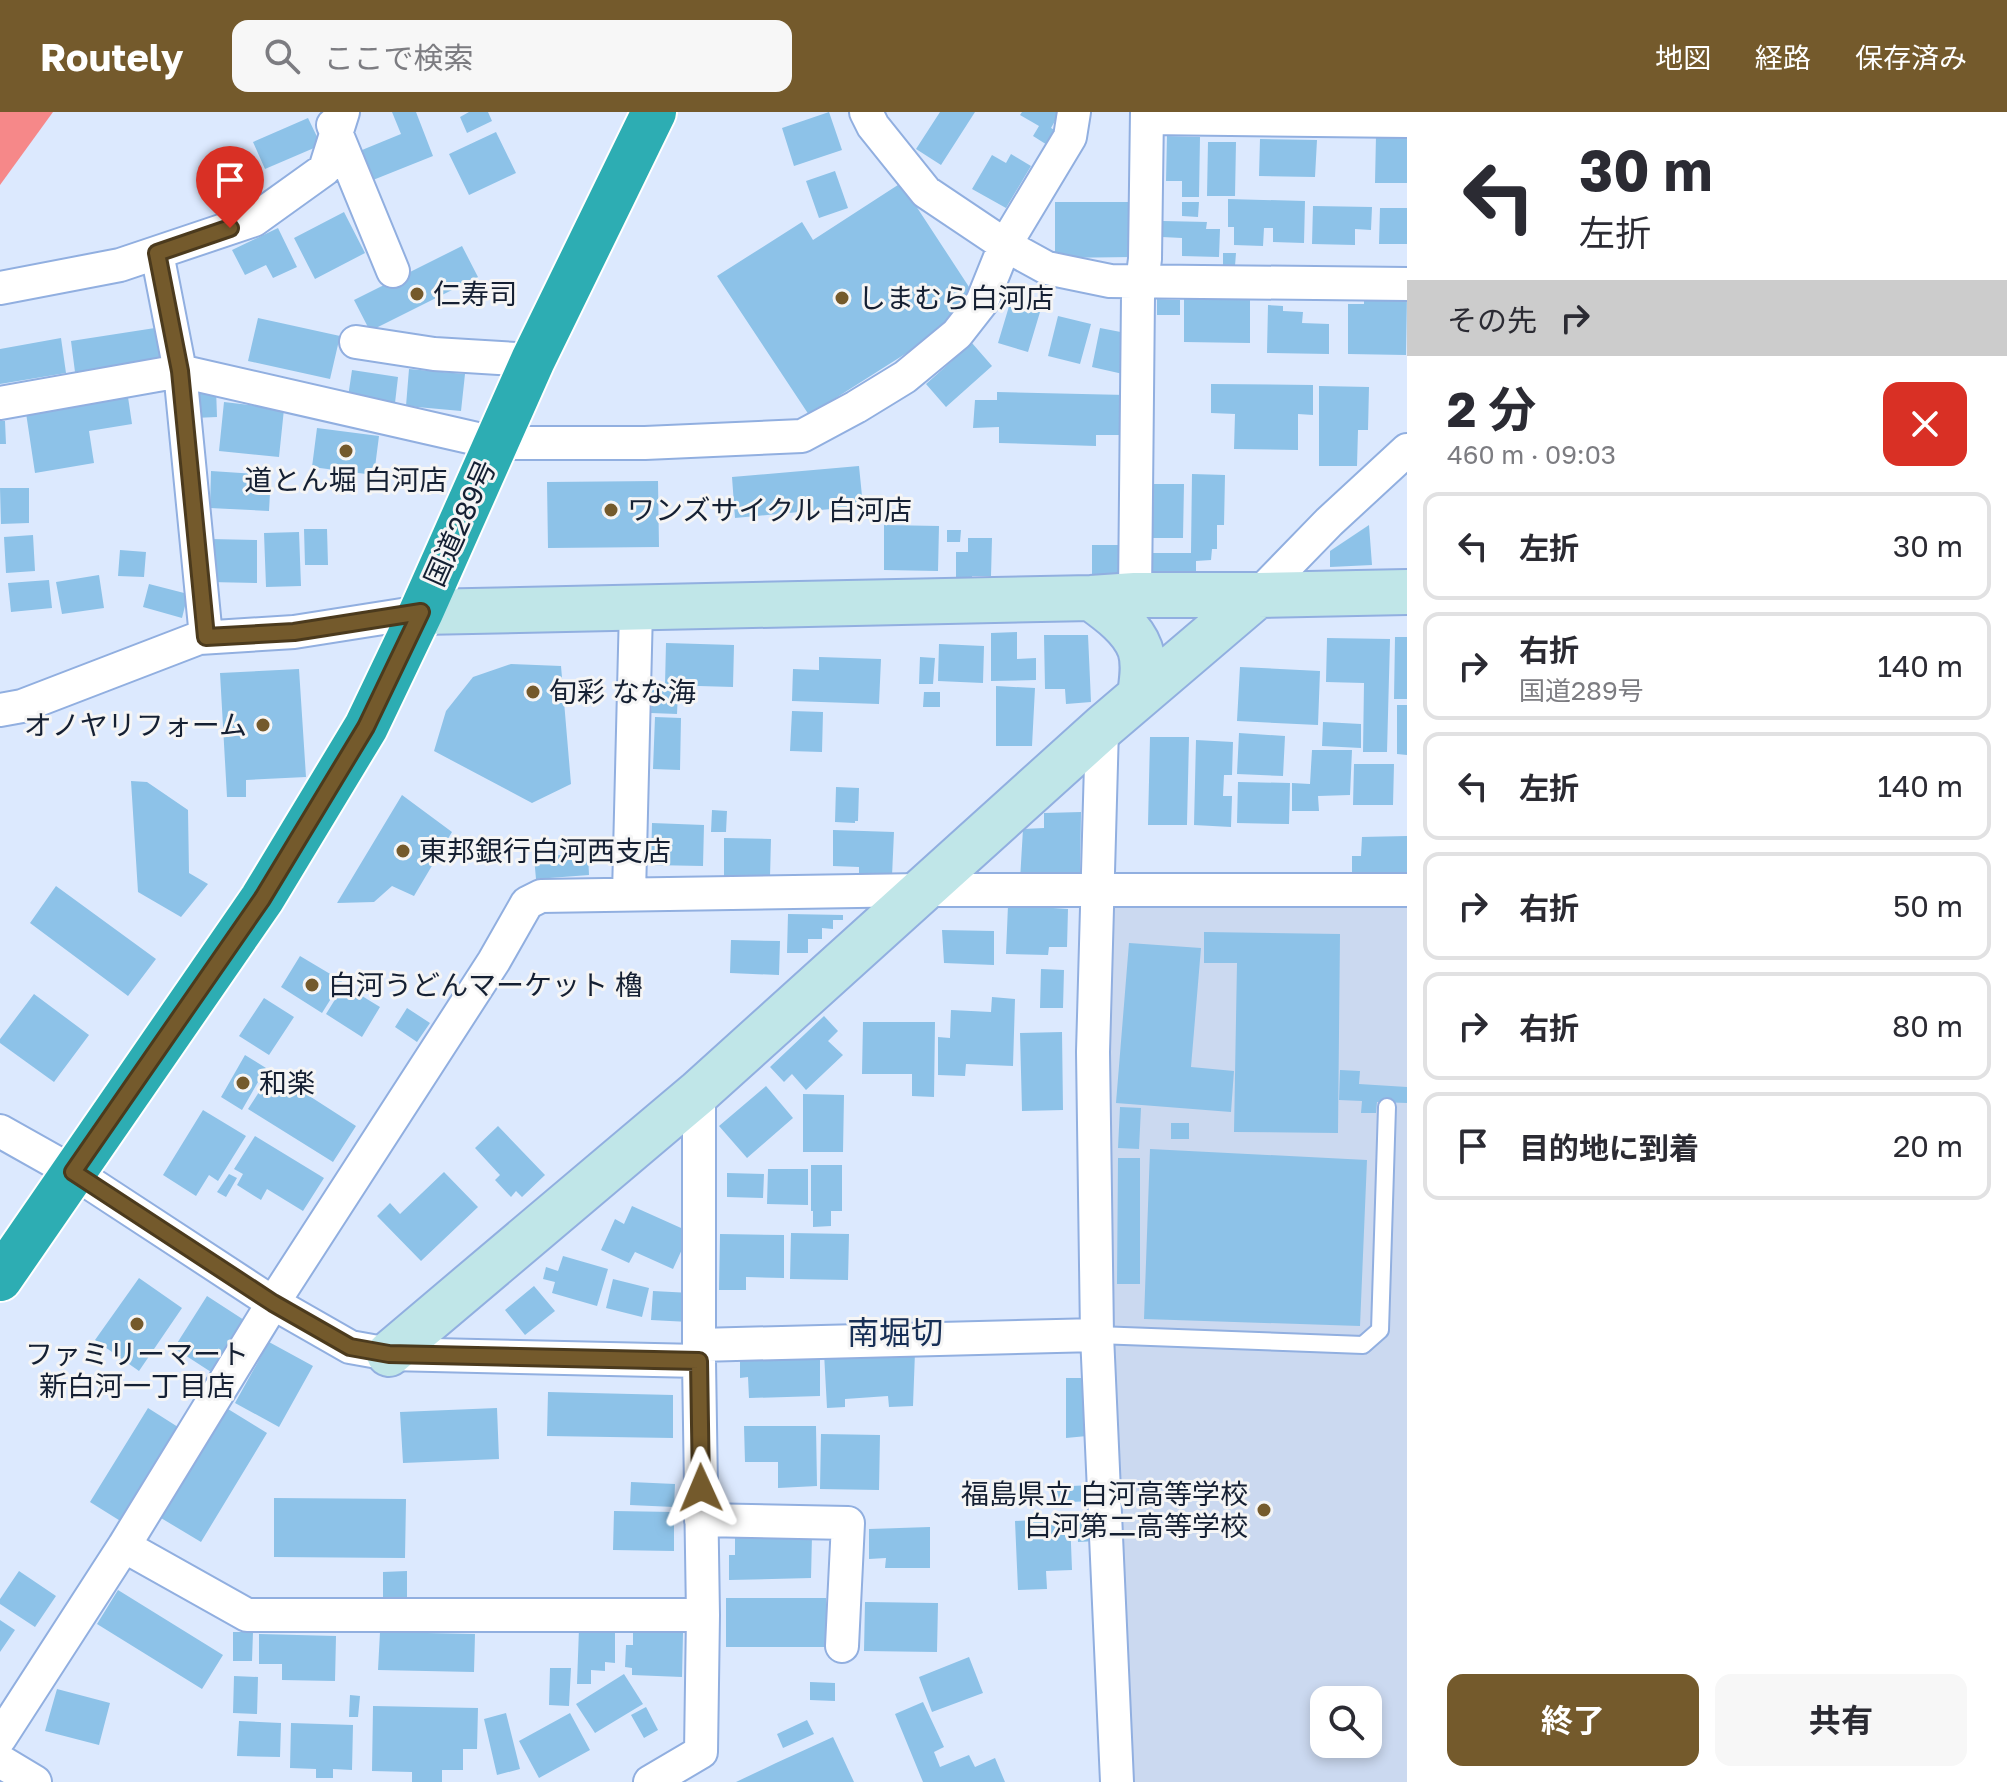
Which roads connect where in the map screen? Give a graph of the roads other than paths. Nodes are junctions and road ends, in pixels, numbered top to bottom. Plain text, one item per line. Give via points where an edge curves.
1 (654, 112) edge
2 (866, 112) edge
3 (1074, 112) edge
4 (1147, 115) edge
5 (335, 119) edge
6 (1407, 121) edge
7 (1005, 245) junction
8 (157, 253) junction
9 (393, 271) dead end
10 (1142, 282) junction
11 (1407, 284) edge
12 (0, 288) edge
13 (356, 342) dead end
14 (533, 360) junction
15 (180, 371) junction
16 (0, 403) edge
17 (495, 443) junction
18 (1407, 450) edge
19 (1407, 592) edge
20 (1135, 595) junction
21 (1258, 595) junction
22 (1091, 598) junction
23 (636, 609) junction
24 (421, 612) junction
25 (206, 637) junction
26 (1140, 695) junction
27 (0, 710) edge
28 (1102, 728) junction
29 (921, 890) junction
30 (1097, 890) junction
31 (1407, 890) edge
32 (629, 894) junction
33 (699, 1092) junction
34 (1387, 1107) dead end
35 (0, 1131) edge
36 (73, 1172) junction
37 (0, 1279) edge
38 (273, 1303) junction
39 (1097, 1335) junction
40 (699, 1353) junction
41 (389, 1354) junction
42 (701, 1520) junction
43 (124, 1546) junction
44 (703, 1615) junction
45 (842, 1646) dead end
46 (0, 1738) edge
47 (0, 1761) edge
48 (35, 1782) edge
49 (650, 1782) edge
50 (1117, 1782) edge

1 - 14 highway, 国道289号
2 - 7 street via 926,192
3 - 7 street via 1070,137
4 - 6 street
4 - 10 street
5 - 8 street via 325,169 254,220
5 - 9 street
7 - 10 street via 1047,268
7 - 17 street via 982,302 957,334 905,377 802,436
8 - 12 street
8 - 15 street
10 - 11 street
10 - 20 street
13 - 14 street via 434,354
14 - 17 highway, 国道289号
15 - 16 street
15 - 17 street
15 - 25 street
17 - 24 highway, 国道289号
18 - 21 street
19 - 21 street
20 - 21 street
20 - 22 street
21 - 26 street
22 - 23 street
22 - 26 street via 1118,619 1140,650
23 - 24 street
23 - 32 street
24 - 25 street via 294,632
24 - 36 highway, 国道289号 via 366,727 262,899
25 - 27 street
26 - 28 street
28 - 29 street
28 - 30 street
29 - 30 street
29 - 32 street
29 - 33 street
30 - 31 street
30 - 39 street
32 - 38 street via 541,896 527,903
33 - 40 street
33 - 41 street
34 - 39 lane via 1380,1330 1363,1345
35 - 36 street
36 - 37 highway, 国道289号
36 - 38 street
38 - 41 street via 350,1347
38 - 43 street
39 - 40 street
39 - 50 street
40 - 41 street
40 - 42 street
42 - 44 street
42 - 45 street via 848,1523
43 - 44 street via 247,1615
43 - 46 street
44 - 49 street via 701,1752
47 - 48 street

